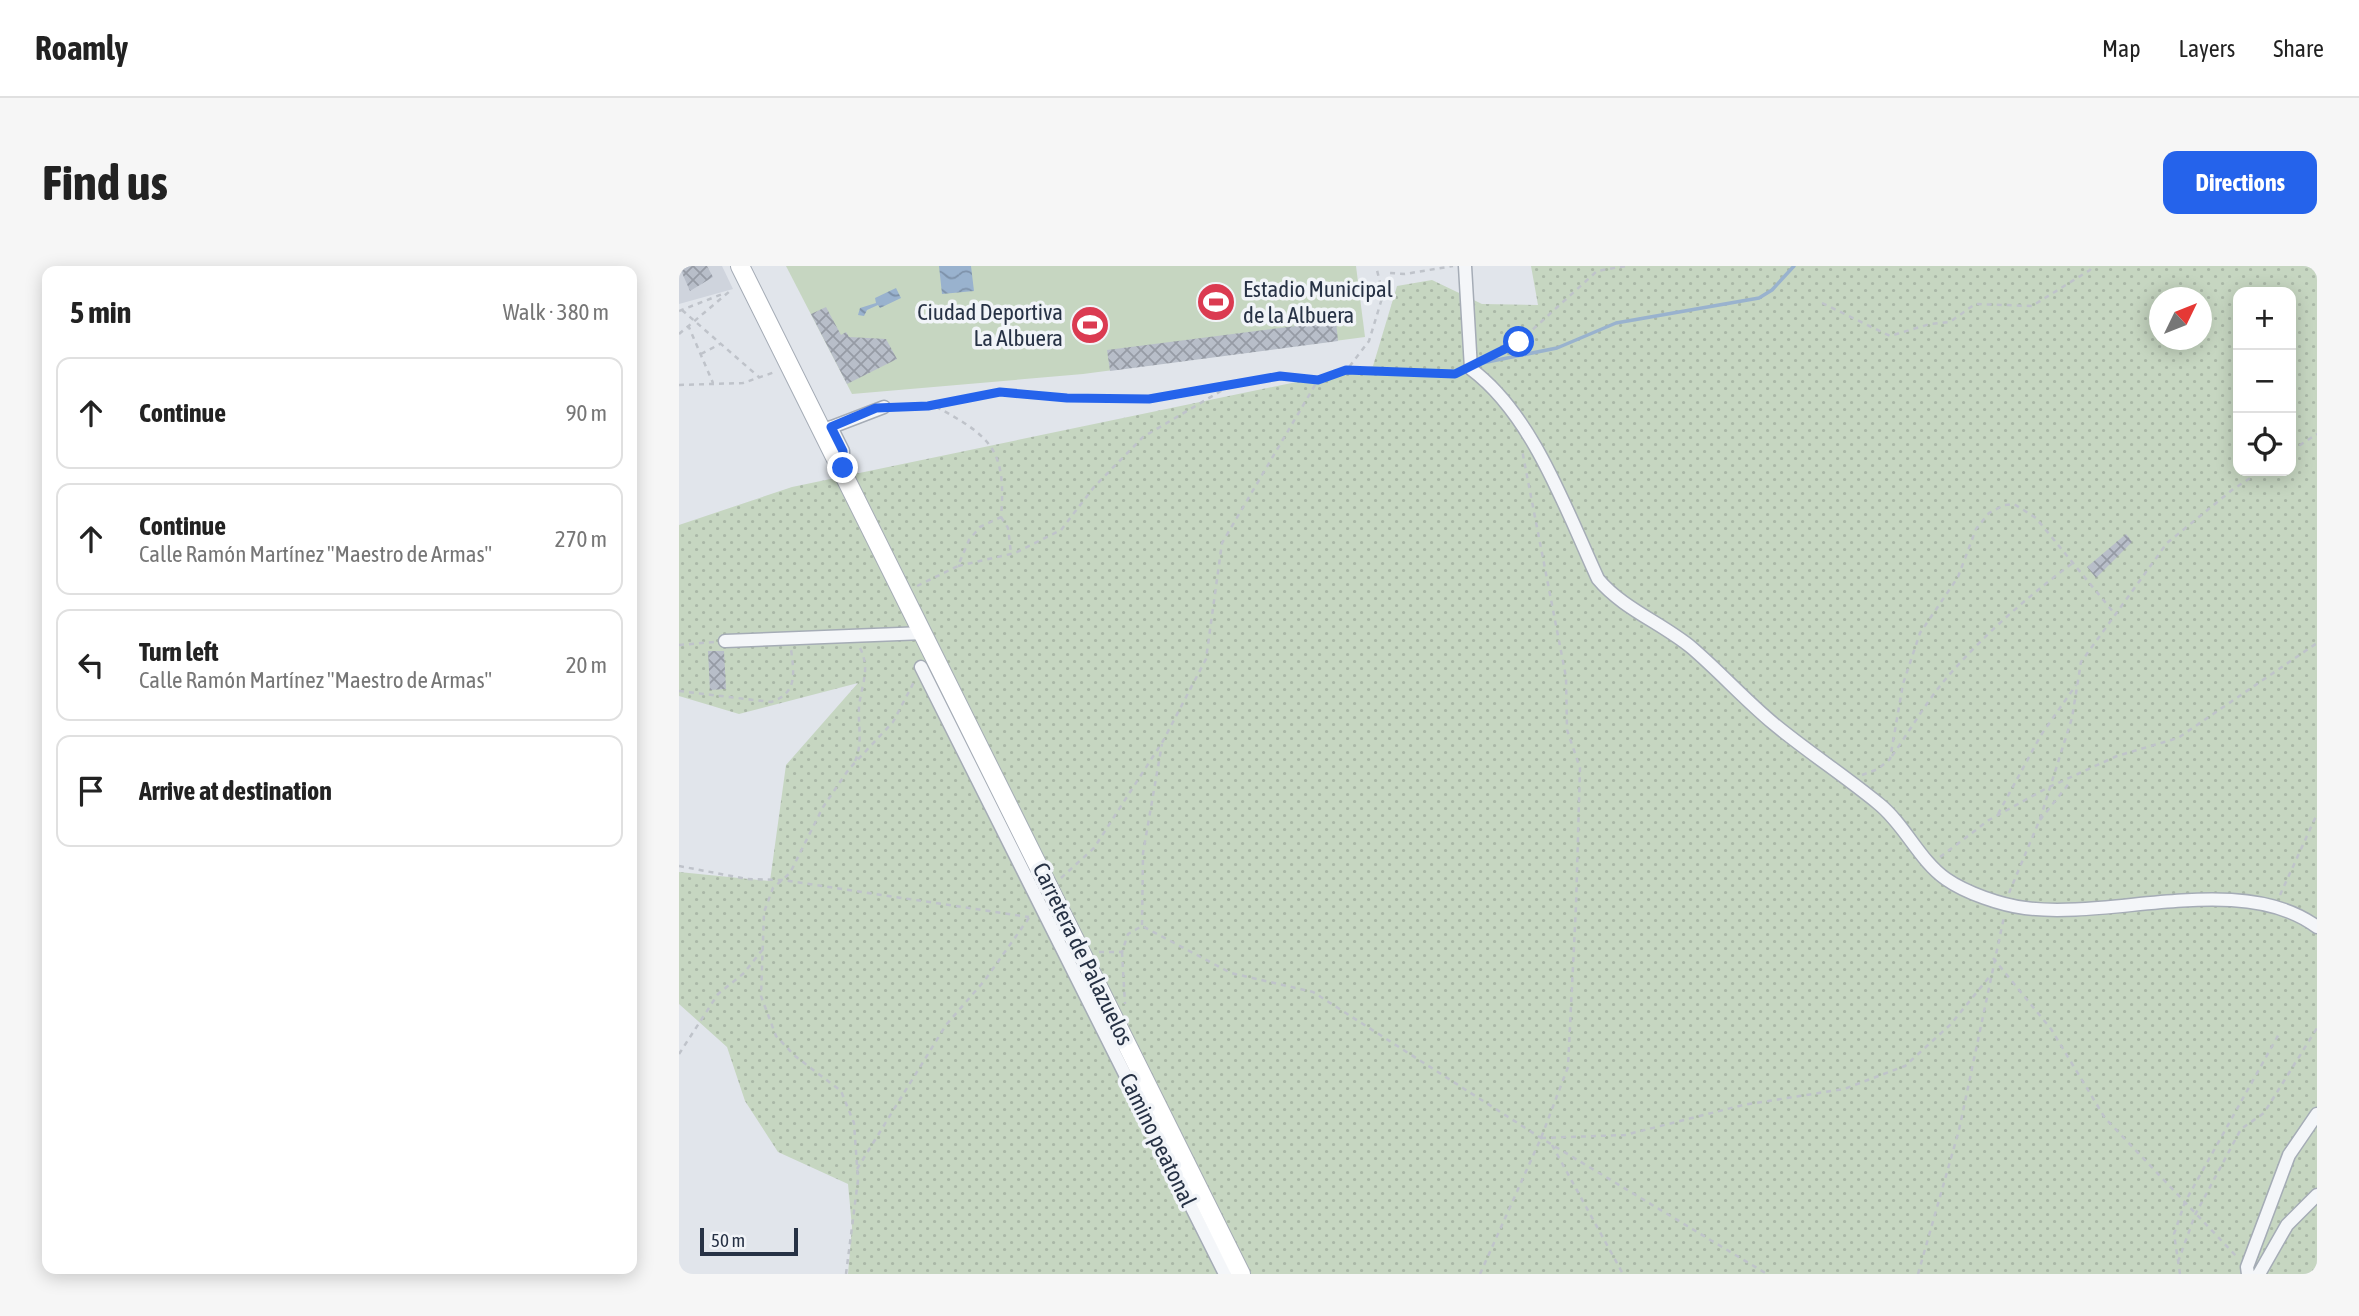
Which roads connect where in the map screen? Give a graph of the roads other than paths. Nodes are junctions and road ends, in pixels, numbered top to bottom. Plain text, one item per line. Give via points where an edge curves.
1 (740, 266) edge
2 (1465, 266) edge
3 (884, 407) road end
4 (827, 429) junction
5 (924, 633) junction
6 (725, 641) road end
7 (921, 667) road end
8 (2317, 927) edge
9 (2317, 1114) edge
10 (2317, 1195) edge
11 (2247, 1270) edge
12 (1225, 1274) edge
13 (1241, 1274) edge
14 (2259, 1274) edge

1 - 4 street, Carretera de Palazuelos
2 - 8 street via 1471,369 1512,409 1551,477 1598,579 1609,592 1690,646 1773,723 1882,806 1937,872 1963,889 2023,908 2074,911 2157,901 2250,903 2306,919
3 - 4 street
4 - 5 street, Carretera de Palazuelos
5 - 6 street
5 - 13 street, Carretera de Palazuelos
7 - 12 street, Camino peatonal
9 - 11 street via 2289,1154
10 - 14 street via 2287,1225

